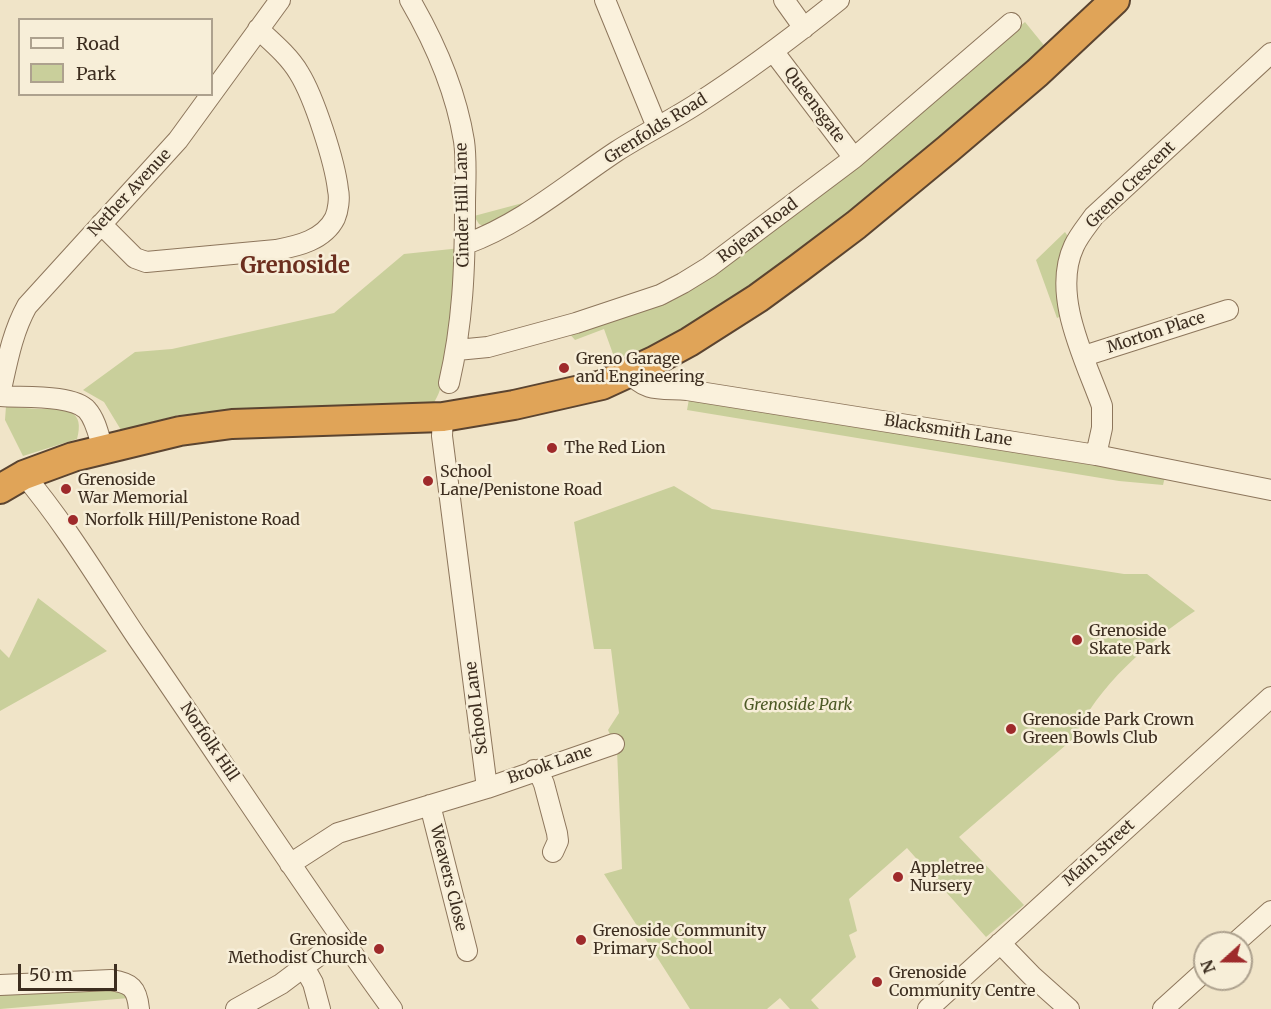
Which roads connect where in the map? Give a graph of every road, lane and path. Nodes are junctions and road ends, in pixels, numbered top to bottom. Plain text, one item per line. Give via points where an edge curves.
1 (280, 0) edge
2 (410, 0) edge
3 (605, 0) edge
4 (784, 0) edge
5 (839, 0) edge
6 (1116, 0) edge
7 (1011, 23) dead end
8 (804, 28) junction
9 (258, 29) junction
10 (773, 51) junction
11 (1271, 53) edge
12 (213, 95) edge
13 (212, 96) edge
14 (657, 128) junction
15 (854, 158) junction
16 (101, 224) junction
17 (466, 244) junction
18 (1228, 310) dead end
19 (457, 350) junction
20 (1084, 356) junction
21 (630, 372) junction
22 (449, 383) dead end
23 (0, 395) edge
24 (443, 417) junction
25 (103, 449) junction
26 (1096, 455) junction
27 (12, 482) edge
28 (1271, 490) edge
29 (1271, 697) edge
30 (614, 744) dead end
31 (534, 770) junction
32 (487, 788) junction
33 (430, 805) junction
34 (553, 852) dead end
35 (290, 864) junction
36 (1271, 911) edge
37 (1248, 931) edge
38 (341, 939) junction
39 (1000, 943) junction
40 (467, 951) dead end
41 (304, 967) junction
42 (1193, 982) edge
43 (0, 985) edge
44 (139, 1009) edge
45 (236, 1009) edge
46 (320, 1009) edge
47 (392, 1009) edge
48 (928, 1009) edge
49 (1070, 1009) edge
50 (1162, 1009) edge

1 - 9 street, Nether Avenue
2 - 17 street, Cinder Hill Lane via 434,46 459,117 464,143
3 - 14 street
4 - 8 street
5 - 8 street, Grenfolds Road
6 - 21 highway via 1037,73 856,225 731,316
7 - 15 street, Rojean Road
8 - 10 street, Grenfolds Road
9 - 12 street, Nether Avenue
9 - 16 street via 295,66 310,96 339,193 335,218 317,236 297,246 146,262 135,258
10 - 14 street, Grenfolds Road
10 - 15 street, Queensgate
11 - 20 street, Greno Crescent via 1107,203 1080,235 1069,263 1066,295
13 - 16 street, Nether Avenue via 178,140
14 - 17 street, Grenfolds Road via 514,222
15 - 19 street, Rojean Road via 709,267 660,295 542,333 488,347
16 - 23 street, Nether Avenue via 18,321
17 - 19 street, Cinder Hill Lane
18 - 20 street, Morton Place
19 - 22 street, Cinder Hill Lane
20 - 26 street, Greno Crescent via 1104,417
21 - 24 highway via 602,385 561,395
21 - 26 street, Blacksmith Lane via 644,386
23 - 25 street via 78,404 92,416
24 - 25 highway via 232,424 180,431
24 - 32 street, School Lane via 442,436
25 - 27 highway
26 - 28 street, Blacksmith Lane
27 - 35 street, Norfolk Hill via 63,528
29 - 39 street, Main Street
30 - 31 street, Brook Lane
31 - 32 street, Brook Lane
31 - 34 street via 544,784 557,834
32 - 33 street
33 - 35 street via 338,833
33 - 40 street, Weavers Close
35 - 38 street, Norfolk Hill
36 - 37 street
38 - 41 street
38 - 47 street, Norfolk Hill
39 - 48 street, Main Street
39 - 49 street
41 - 45 street
41 - 46 street
42 - 50 street
43 - 44 street via 126,982 135,993

